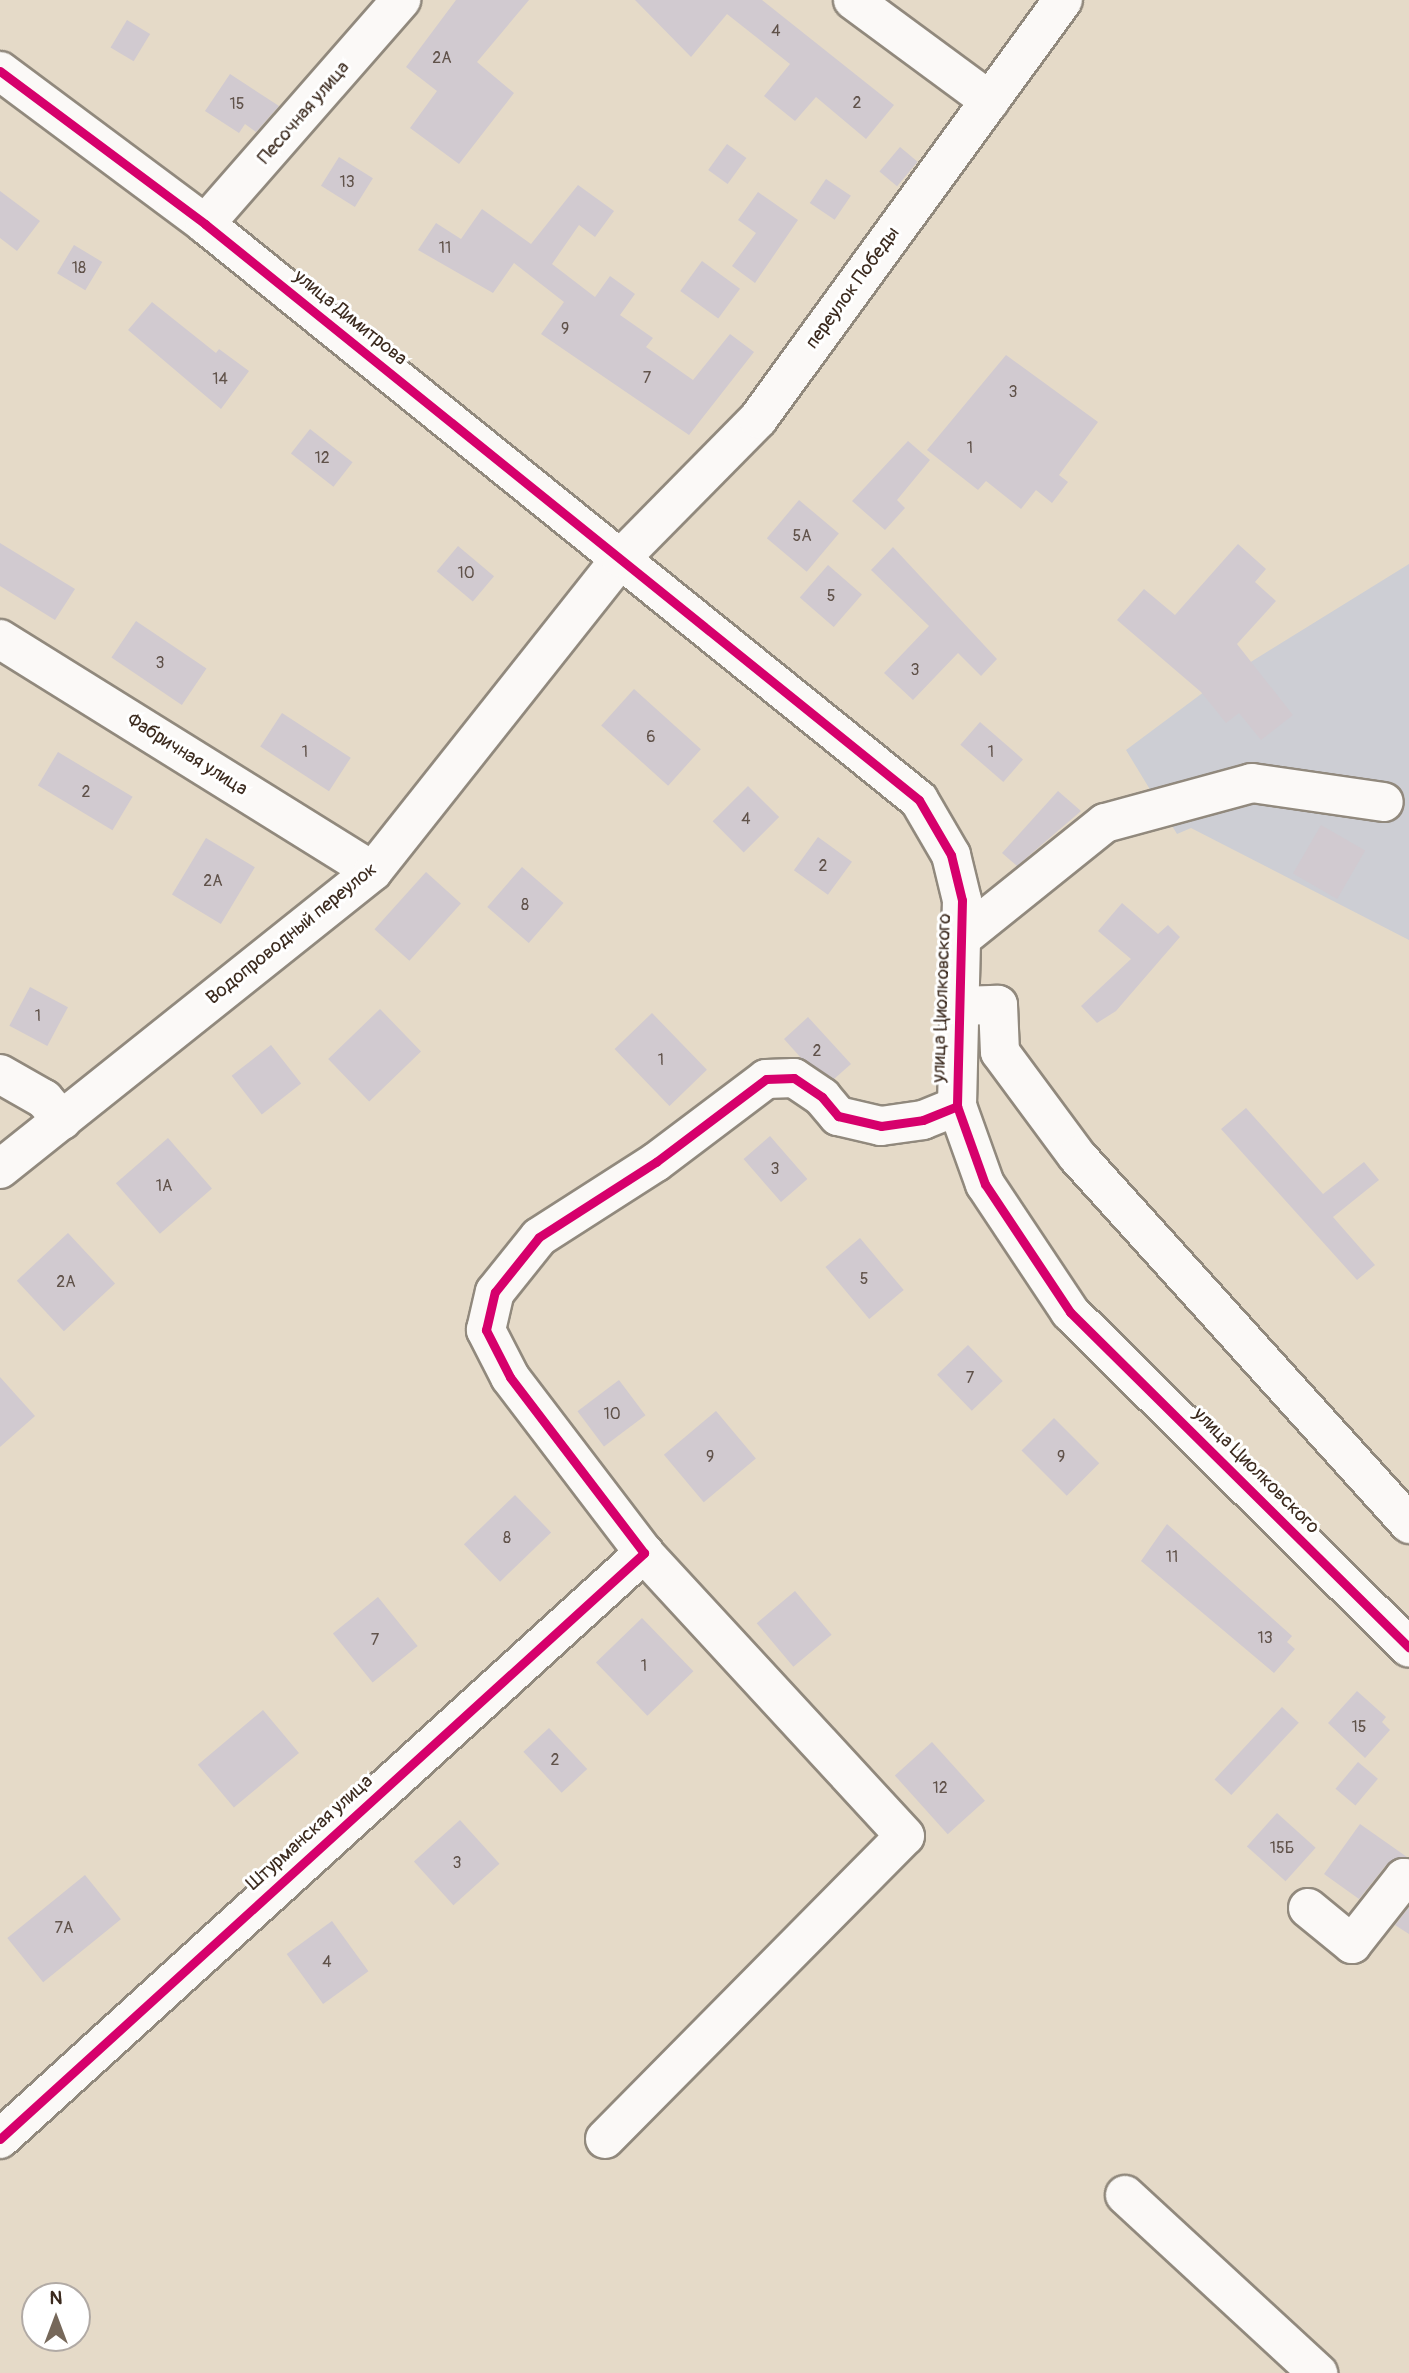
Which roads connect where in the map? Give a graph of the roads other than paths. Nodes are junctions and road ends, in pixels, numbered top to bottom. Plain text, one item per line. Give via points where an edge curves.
1 (401, 0) edge
2 (853, 0) edge
3 (1063, 0) edge
4 (0, 71) edge
5 (990, 101) junction
6 (205, 224) junction
7 (621, 558) junction
8 (672, 600) joint
9 (0, 639) edge
10 (1384, 802) dead end
11 (373, 871) junction
12 (963, 937) junction
13 (960, 1006) junction
14 (0, 1074) edge
15 (957, 1106) junction
16 (53, 1110) junction
17 (0, 1170) edge
18 (1409, 1524) edge
19 (644, 1553) junction
20 (1409, 1647) edge
21 (1409, 1879) edge
22 (1308, 1908) dead end
23 (0, 2139) edge
24 (605, 2139) dead end
25 (1125, 2195) dead end
26 (1318, 2373) edge

1 - 6 street, Песочная улица
2 - 5 street
3 - 5 street, переулок Победы
4 - 6 street, улица Димитрова
5 - 7 street, переулок Победы via 758,419
6 - 7 street, улица Димитрова
7 - 8 street, улица Димитрова
7 - 11 street, Водопроводный переулок
8 - 12 street, улица Циолковского via 919,800 951,855 962,900
9 - 11 street, Фабричная улица
10 - 12 street via 1252,783 1105,823
11 - 16 street, Водопроводный переулок
12 - 13 street, улица Циолковского
13 - 15 street, улица Циолковского
13 - 18 street via 998,1005 1000,1052 1077,1156
14 - 16 street
15 - 19 street via 923,1120 881,1126 838,1116 822,1097 794,1078 766,1079 656,1162 539,1237 495,1292 486,1330 510,1377
15 - 20 street, улица Циолковского via 985,1184 1070,1312
16 - 17 street, Водопроводный переулок
19 - 23 street, Штурманская улица
19 - 24 street via 905,1836
21 - 22 street via 1404,1878 1352,1944
25 - 26 street

